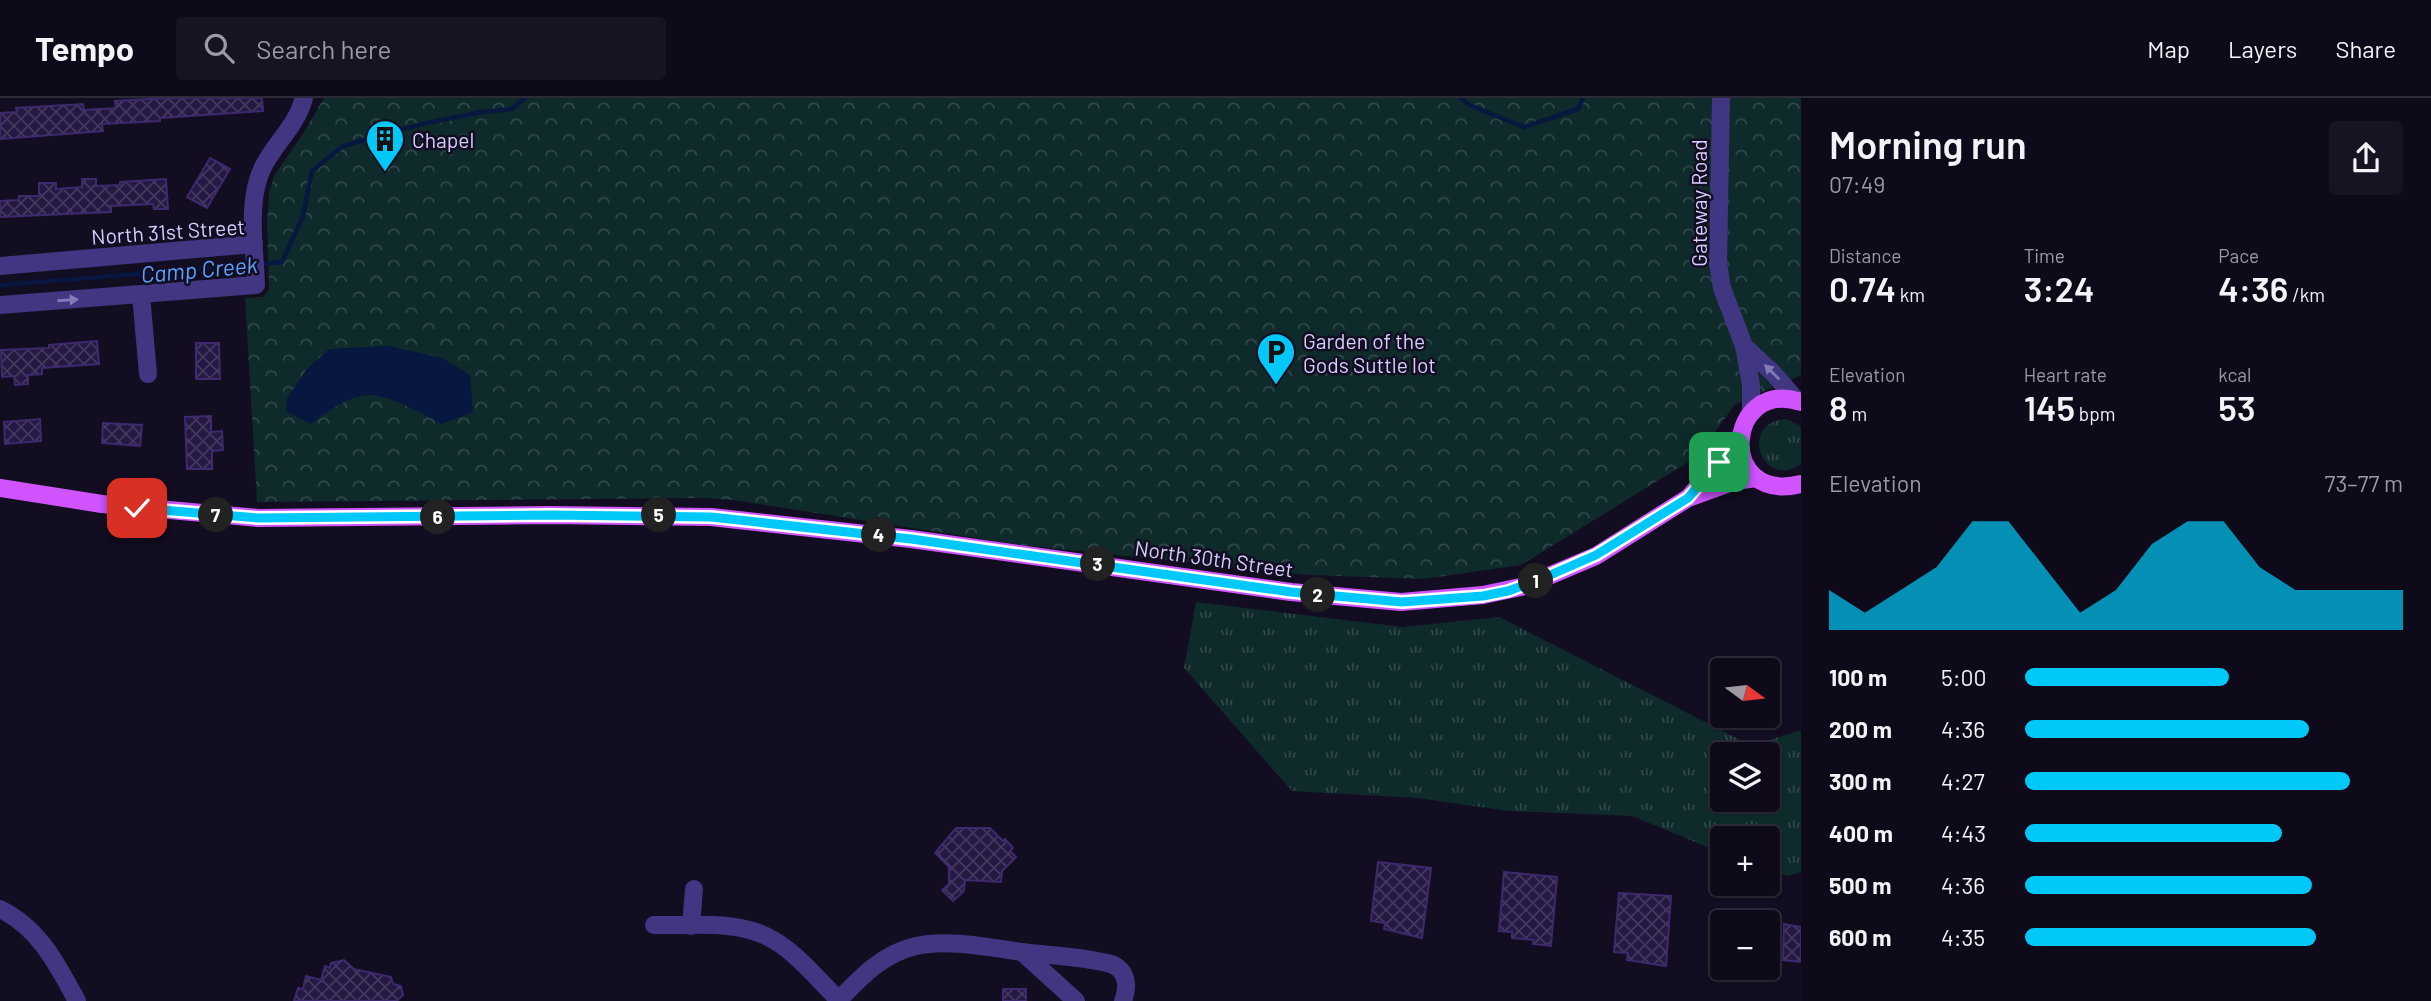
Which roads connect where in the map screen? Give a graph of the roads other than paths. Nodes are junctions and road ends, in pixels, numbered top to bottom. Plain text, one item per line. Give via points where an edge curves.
1 (304, 98) edge
2 (1721, 98) edge
3 (254, 244) junction
4 (0, 266) edge
5 (141, 295) junction
6 (0, 305) edge
7 (1744, 345) junction
8 (148, 374) dead end
9 (1799, 401) edge
10 (1751, 414) junction
11 (1740, 437) junction
12 (1756, 478) junction
13 (1801, 484) edge
14 (0, 488) edge
15 (1688, 498) junction
16 (694, 889) dead end
17 (0, 909) edge
18 (654, 925) dead end
19 (691, 926) junction
20 (1023, 952) junction
21 (838, 1000) edge
22 (78, 1001) edge
23 (1076, 1001) edge
24 (1123, 1001) edge

1 - 3 street via 259,176
2 - 7 street, Gateway Road via 1718,262 1722,288
3 - 4 street, North 31st Street
3 - 5 street, North 31st Street via 256,285
6 -> 5 street, North 31st Street
5 - 8 street
9 -> 7 street, Gateway Road
7 - 10 street, Gateway Road
9 - 10 main road via 1777,398
10 - 11 main road, North 30th Street
11 - 12 main road via 1740,452
11 - 15 main road, North 30th Street
12 - 13 main road, North 30th Street via 1770,486
12 - 15 main road, North 30th Street
14 - 15 main road, North 30th Street via 102,504 258,518 711,517 911,539 1291,592 1402,602 1483,596 1525,586 1596,555
16 - 19 street
17 - 22 street via 41,940
18 - 19 street
19 - 21 street via 739,927 766,936
20 - 21 street via 917,946 867,970
20 - 23 street
20 - 24 street via 1118,966 1125,975

